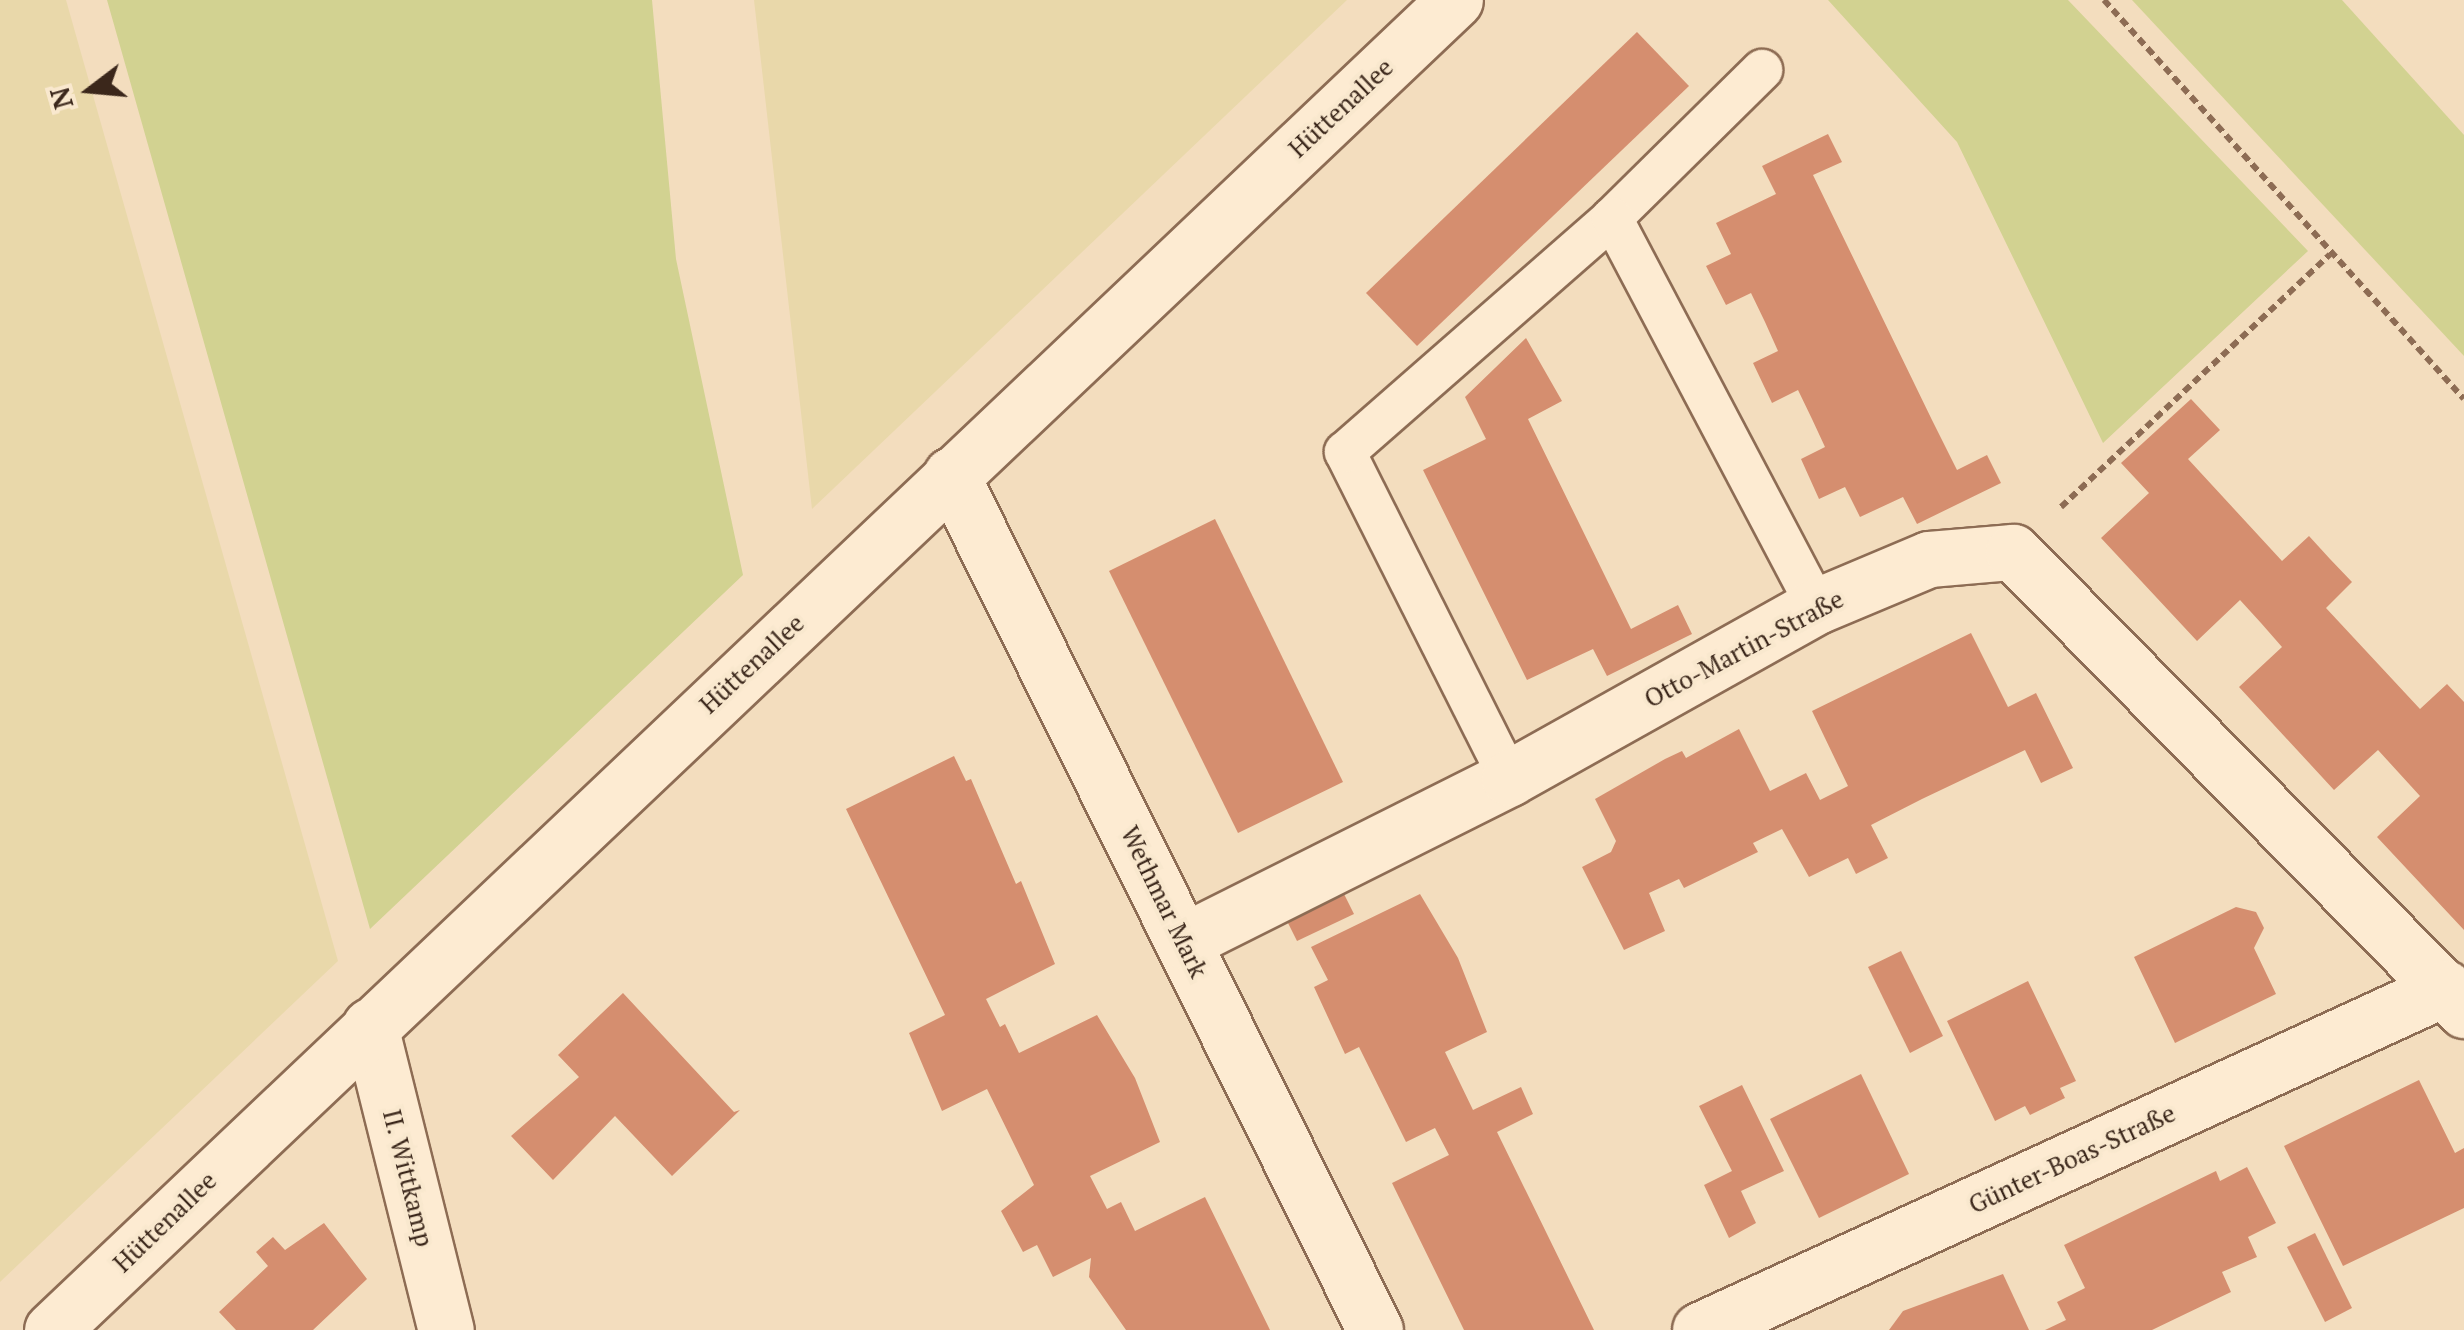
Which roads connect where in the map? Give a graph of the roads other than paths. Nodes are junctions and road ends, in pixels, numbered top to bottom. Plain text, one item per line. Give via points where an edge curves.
1 (1455, 0) edge
2 (1762, 70) dead end
3 (1612, 218) junction
4 (951, 475) junction
5 (1817, 606) junction
6 (1509, 778) junction
7 (1184, 940) junction
8 (2454, 999) edge
9 (370, 1026) junction
10 (52, 1330) edge
11 (446, 1330) edge
12 (1375, 1330) edge
13 (1700, 1330) edge

1 - 4 street, Hüttenallee
2 - 3 lane
3 - 5 lane
3 - 6 lane via 1345,452
4 - 7 street, Wethmar Mark
4 - 9 street, Hüttenallee
5 - 6 street, Otto-Martin-Straße
5 - 8 street, Otto-Martin-Straße via 1929,559 2013,552
6 - 7 street, Otto-Martin-Straße
7 - 12 street, Wethmar Mark
8 - 13 street, Günter-Boas-Straße
9 - 10 street, Hüttenallee
9 - 11 street, II. Wittkamp

